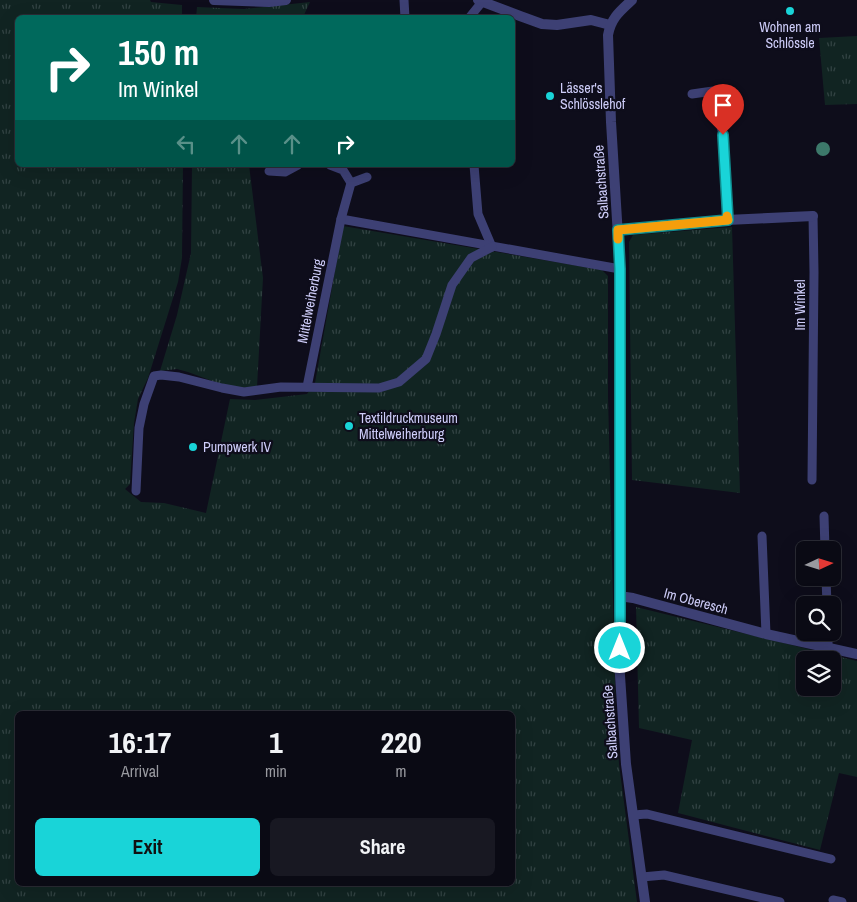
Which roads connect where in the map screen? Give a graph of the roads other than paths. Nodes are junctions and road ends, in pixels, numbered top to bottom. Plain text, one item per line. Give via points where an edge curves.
1 (214, 0) edge
2 (286, 0) edge
3 (404, 0) edge
4 (632, 0) edge
5 (480, 1) edge
6 (405, 15) edge
7 (471, 15) edge
8 (610, 25) junction
9 (692, 94) dead end
10 (294, 167) edge
11 (335, 167) edge
12 (474, 167) edge
13 (269, 171) dead end
14 (367, 177) dead end
15 (351, 183) junction
16 (813, 216) joint
17 (340, 219) junction
18 (728, 220) junction
19 (618, 230) junction
20 (492, 247) junction
21 (620, 269) junction
22 (307, 387) junction
23 (812, 480) dead end
24 (136, 491) dead end
25 (824, 516) dead end
26 (762, 536) dead end
27 (825, 541) edge
28 (619, 596) junction
29 (766, 634) junction
30 (828, 641) edge
31 (828, 648) junction
32 (857, 654) edge
33 (633, 815) junction
34 (831, 859) dead end
35 (642, 877) junction
36 (645, 902) edge
37 (780, 902) edge

1 - 2 street
3 - 6 lane
4 - 8 street
5 - 7 lane
5 - 8 street via 542,24 591,20
8 - 19 street, Salbachstraße via 611,122
9 - 18 lane via 713,92 723,135
10 - 13 lane via 285,172
11 - 15 lane via 343,170
12 - 20 lane via 478,214
14 - 15 lane
15 - 17 lane, Mittelweiherburg
16 - 18 street, Im Winkel
16 - 23 lane, Im Winkel
17 - 20 lane
17 - 22 lane, Mittelweiherburg
18 - 19 street, Im Winkel
19 - 21 street, Salbachstraße
20 - 21 lane
20 - 22 lane via 471,258 452,285 426,359 399,382 379,388
21 - 28 street, Salbachstraße
22 - 24 lane via 244,392 180,377 154,376 139,428
25 - 27 lane
26 - 29 lane
28 - 29 street, Im Oberesch
28 - 33 street, Salbachstraße via 626,755
29 - 31 street, Im Oberesch
30 - 31 lane
31 - 32 street, Im Oberesch
33 - 34 lane via 648,814
33 - 35 street, Salbachstraße
35 - 36 street, Salbachstraße
35 - 37 lane via 664,875

